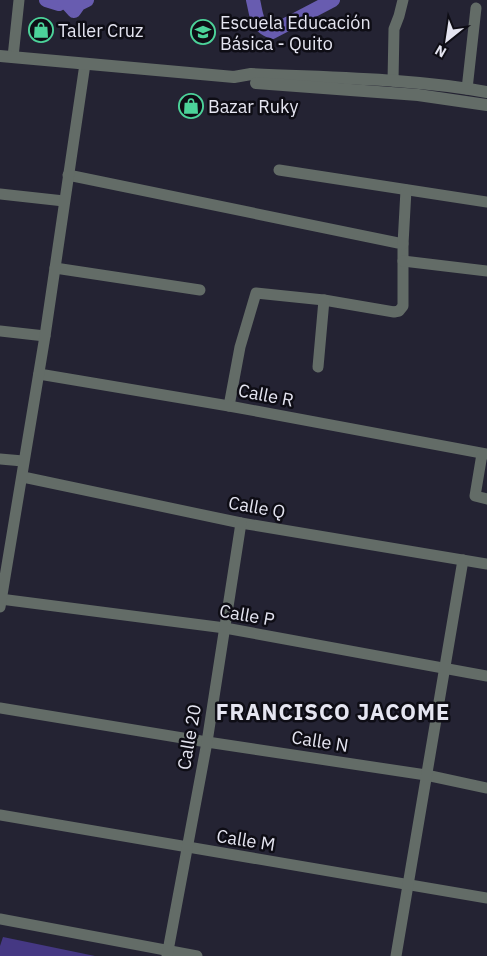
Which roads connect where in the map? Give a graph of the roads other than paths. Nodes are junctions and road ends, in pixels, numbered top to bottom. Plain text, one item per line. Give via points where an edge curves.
1 (19, 0) edge
2 (403, 0) edge
3 (476, 8) dead end
4 (6, 57) edge
5 (86, 64) junction
6 (234, 76) junction
7 (394, 82) junction
8 (467, 89) junction
9 (487, 92) edge
10 (487, 105) edge
11 (279, 170) dead end
12 (68, 175) junction
13 (406, 190) junction
14 (0, 194) edge
15 (64, 201) junction
16 (487, 202) edge
17 (403, 244) junction
18 (403, 261) junction
19 (55, 268) junction
20 (487, 272) edge
21 (200, 290) dead end
22 (324, 300) junction
23 (0, 331) edge
24 (45, 336) junction
25 (318, 367) dead end
26 (39, 374) junction
27 (229, 406) junction
28 (485, 454) edge
29 (0, 459) edge
30 (23, 461) junction
31 (23, 477) junction
32 (487, 499) edge
33 (240, 522) junction
34 (464, 560) junction
35 (487, 564) edge
36 (0, 601) edge
37 (226, 628) junction
38 (444, 669) junction
39 (487, 676) edge
40 (0, 708) edge
41 (207, 742) junction
42 (426, 775) junction
43 (487, 788) edge
44 (0, 815) edge
45 (186, 848) junction
46 (408, 885) junction
47 (487, 898) edge
48 (0, 919) edge
49 (168, 954) edge
50 (197, 956) edge
51 (396, 956) edge

1 - 4 street
2 - 7 street via 394,29
3 - 8 street
4 - 5 street
5 - 6 street
5 - 12 street
6 - 7 street via 251,74
6 - 10 street via 253,83 418,96
7 - 8 street
8 - 9 street
11 - 13 street
12 - 15 street
12 - 17 street
13 - 16 street
13 - 17 street
14 - 15 street
15 - 19 street
17 - 18 street
18 - 20 street
18 - 22 street via 403,306 399,310 394,312
19 - 21 street
19 - 24 street
22 - 25 street
22 - 27 street via 256,293 240,347
23 - 24 street
24 - 26 street
26 - 27 street, Calle R
26 - 30 street
27 - 28 street, Calle R
28 - 32 street via 475,496
29 - 30 street
30 - 31 street
31 - 33 street, Calle Q
31 - 36 street
33 - 34 street, Calle Q
33 - 37 street, Calle 20
34 - 35 street, Calle Q
34 - 38 street
36 - 37 street, Calle P
37 - 38 street, Calle P
37 - 41 street, Calle 20
38 - 39 street, Calle P
38 - 42 street
40 - 41 street, Calle N
41 - 42 street, Calle N
41 - 45 street, Calle 20
42 - 43 street, Calle N
42 - 46 street
44 - 45 street, Calle M
45 - 46 street, Calle M
45 - 49 street, Calle 20
46 - 47 street, Calle M
46 - 51 street
48 - 49 street
49 - 50 street

